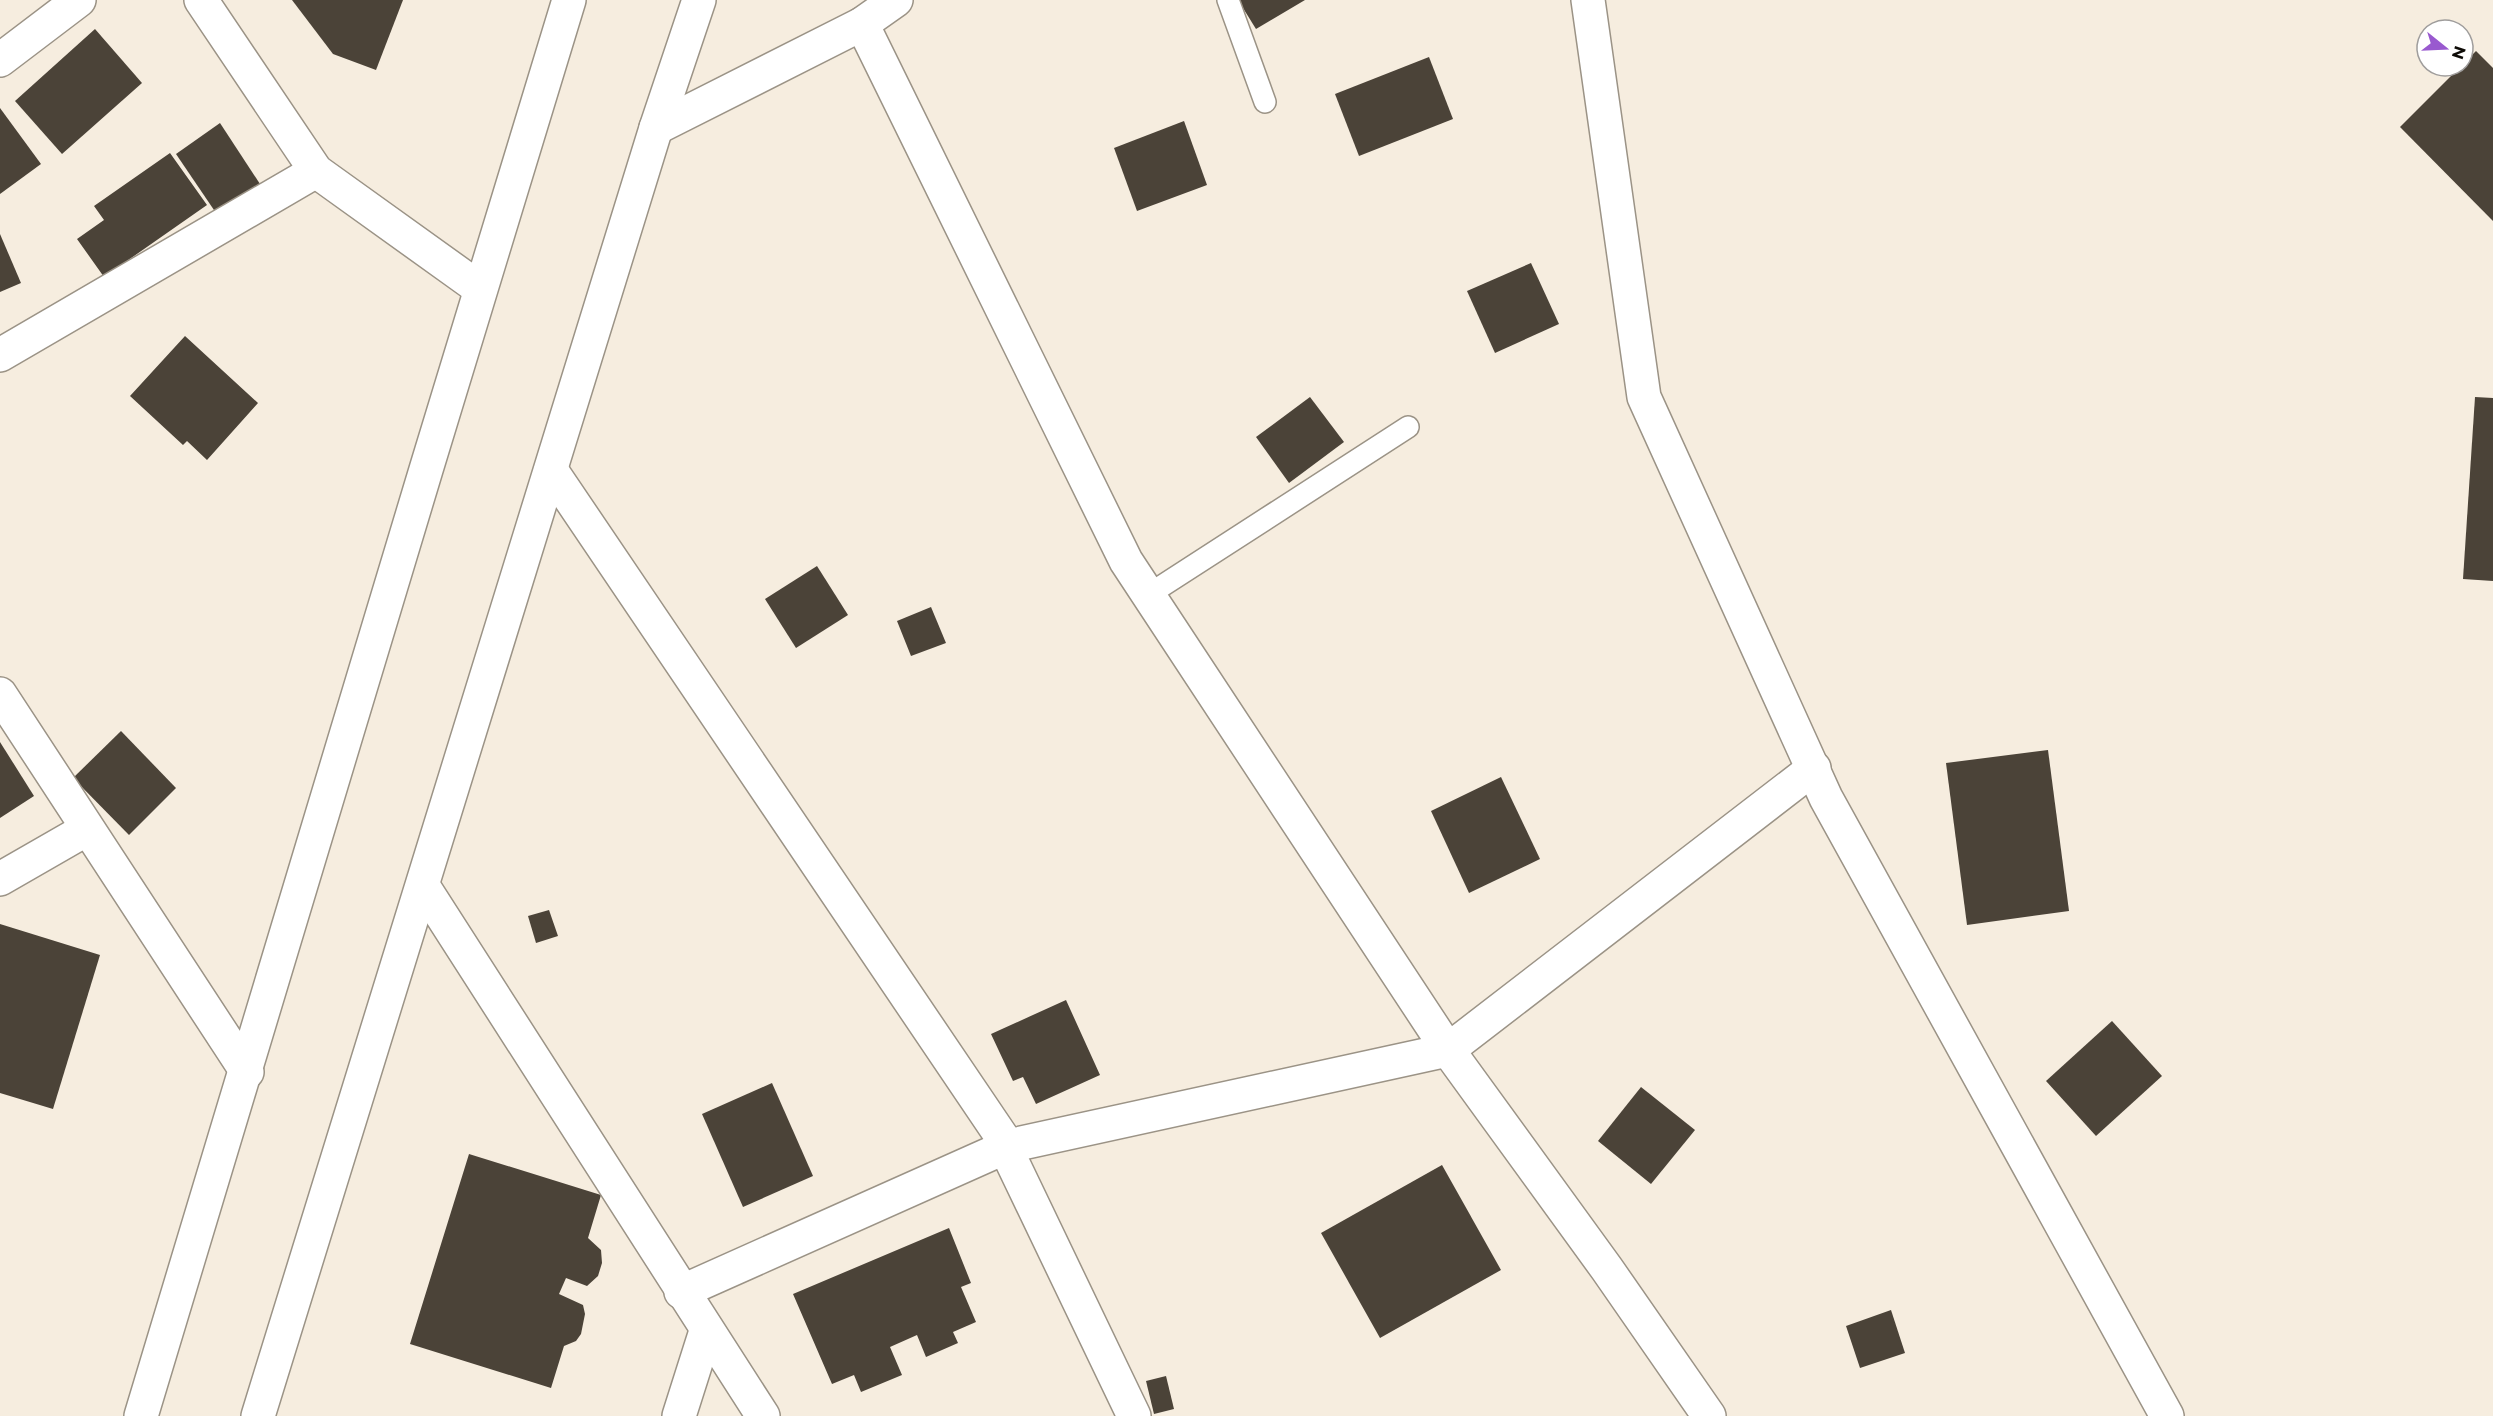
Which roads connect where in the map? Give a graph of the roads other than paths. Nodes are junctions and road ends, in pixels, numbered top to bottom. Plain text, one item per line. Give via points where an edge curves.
1 (79, 0) edge
2 (201, 0) edge
3 (569, 0) edge
4 (699, 0) edge
5 (896, 0) edge
6 (1228, 0) edge
7 (1588, 0) edge
8 (862, 24) junction
9 (0, 60) edge
10 (1264, 102) dead end
11 (656, 128) junction
12 (316, 171) junction
13 (479, 288) junction
14 (0, 355) edge
15 (1408, 426) dead end
16 (551, 470) junction
17 (1148, 595) junction
18 (0, 694) edge
19 (1814, 768) junction
20 (87, 829) junction
21 (0, 879) edge
22 (423, 886) junction
23 (1448, 1050) junction
24 (247, 1072) junction
25 (1006, 1147) junction
26 (681, 1292) junction
27 (706, 1331) junction
28 (141, 1416) edge
29 (258, 1416) edge
30 (679, 1416) edge
31 (762, 1416) edge
32 (1134, 1416) edge
33 (1709, 1416) edge
34 (2167, 1416) edge

1 - 9 street
2 - 12 street
3 - 13 street
4 - 11 street
5 - 8 street
6 - 10 lane
7 - 19 street via 1644,397
8 - 11 street
8 - 17 street via 1126,561
11 - 16 street
12 - 13 street
12 - 14 street
13 - 24 street
15 - 17 lane
16 - 22 street
16 - 25 street
17 - 23 street
18 - 20 street
19 - 23 street
19 - 34 street via 1826,798
20 - 21 street
20 - 24 street
22 - 26 street
22 - 29 street
23 - 25 street
23 - 33 street
24 - 28 street
25 - 26 street
25 - 32 street
26 - 27 street
27 - 30 street
27 - 31 street

